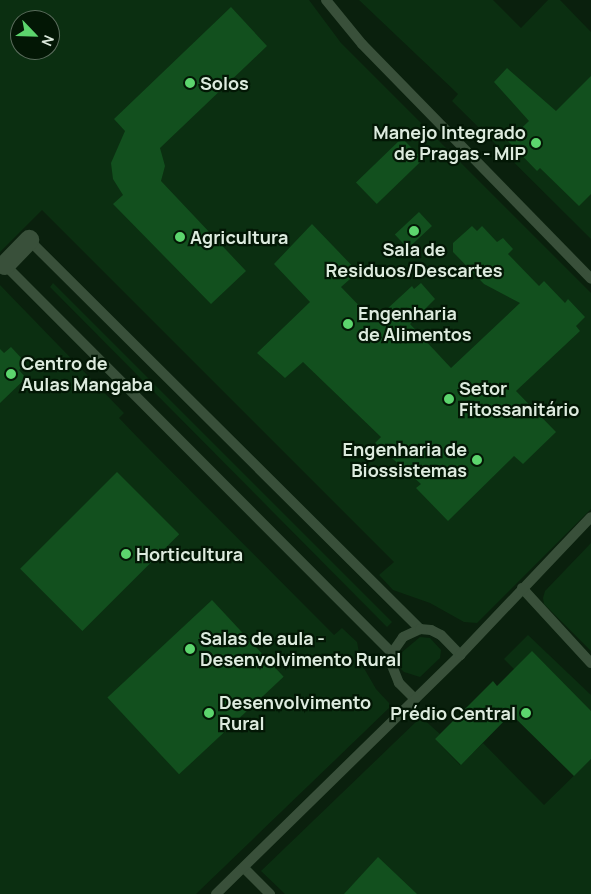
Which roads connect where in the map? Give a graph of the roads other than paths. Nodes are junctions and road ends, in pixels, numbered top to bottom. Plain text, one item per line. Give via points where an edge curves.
1 (326, 0) edge
2 (30, 240) joint
3 (5, 265) joint
4 (591, 279) edge
5 (591, 517) edge
6 (522, 588) junction
7 (420, 629) junction
8 (392, 653) junction
9 (460, 655) junction
10 (591, 663) edge
11 (415, 699) junction
12 (244, 868) junction
13 (216, 894) edge
14 (270, 894) edge

1 - 4 lane via 362,44
2 - 3 street
2 - 7 lane
3 - 8 lane
5 - 6 lane
6 - 9 lane
6 - 10 lane
7 - 8 lane via 402,637
7 - 9 lane via 441,635
8 - 11 lane via 394,674
9 - 11 lane
11 - 12 lane
12 - 13 lane
12 - 14 lane

